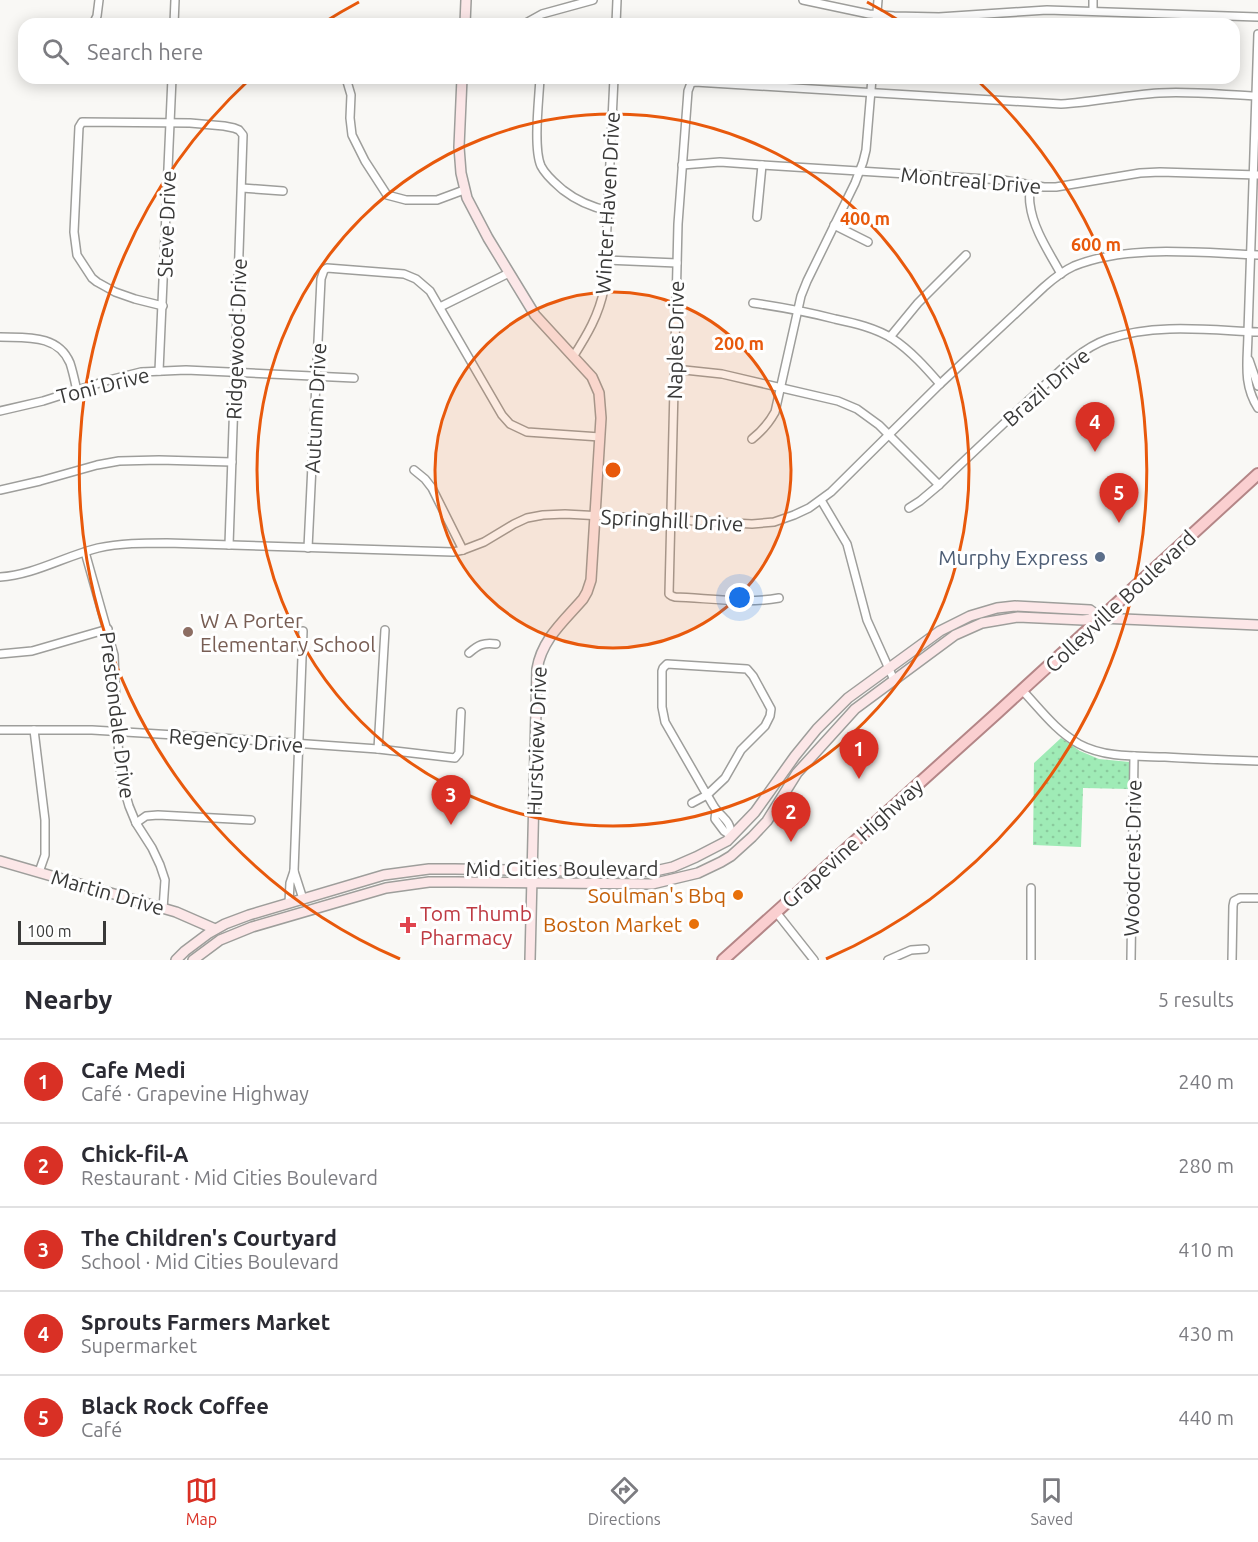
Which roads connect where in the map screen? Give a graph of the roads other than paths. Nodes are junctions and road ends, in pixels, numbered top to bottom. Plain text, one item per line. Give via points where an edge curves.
1 (99, 0) edge
2 (175, 0) edge
3 (466, 0) edge
4 (593, 0) edge
5 (617, 0) edge
6 (803, 0) edge
7 (878, 0) edge
8 (1093, 0) edge
9 (1093, 11) junction
10 (542, 14) junction
11 (877, 15) junction
12 (1258, 17) edge
13 (96, 18) edge
14 (174, 18) edge
15 (465, 18) edge
16 (535, 18) edge
17 (542, 18) edge
18 (616, 18) edge
19 (877, 18) edge
20 (1258, 34) edge
21 (172, 84) edge
22 (348, 84) edge
23 (462, 84) edge
24 (540, 84) edge
25 (614, 84) edge
26 (691, 84) edge
27 (727, 84) edge
28 (871, 84) edge
29 (870, 93) junction
30 (1257, 96) edge
31 (171, 122) junction
32 (682, 165) junction
33 (762, 165) junction
34 (860, 171) junction
35 (1256, 175) edge
36 (1030, 184) junction
37 (242, 188) junction
38 (465, 190) junction
39 (282, 191) dead end
40 (609, 211) junction
41 (757, 218) dead end
42 (834, 225) junction
43 (868, 242) dead end
44 (966, 255) dead end
45 (1254, 255) edge
46 (606, 260) junction
47 (677, 263) junction
48 (509, 273) junction
49 (1061, 274) junction
50 (753, 303) dead end
51 (163, 306) junction
52 (440, 307) junction
53 (798, 310) junction
54 (1248, 332) junction
55 (1258, 332) edge
56 (0, 337) edge
57 (890, 337) junction
58 (573, 357) junction
59 (1248, 358) junction
60 (675, 369) junction
61 (159, 371) junction
62 (235, 373) junction
63 (316, 376) junction
64 (354, 378) dead end
65 (940, 384) junction
66 (1258, 386) edge
67 (781, 387) junction
68 (77, 391) junction
69 (1258, 408) edge
70 (0, 411) edge
71 (889, 434) junction
72 (600, 437) junction
73 (752, 439) dead end
74 (232, 462) junction
75 (414, 470) dead end
76 (1258, 474) edge
77 (939, 484) junction
78 (0, 490) edge
79 (820, 500) junction
80 (909, 508) dead end
81 (594, 516) junction
82 (671, 520) junction
83 (229, 545) junction
84 (308, 548) junction
85 (463, 550) junction
86 (85, 552) junction
87 (0, 577) edge
88 (779, 598) dead end
89 (1101, 618) junction
90 (1258, 625) edge
91 (108, 629) junction
92 (385, 630) dead end
93 (303, 631) dead end
94 (496, 644) dead end
95 (469, 653) dead end
96 (0, 654) edge
97 (889, 669) junction
98 (894, 680) junction
99 (1023, 690) junction
100 (460, 712) dead end
101 (981, 727) joint
102 (0, 730) edge
103 (34, 730) junction
104 (117, 732) junction
105 (299, 744) junction
106 (378, 750) junction
107 (1134, 756) junction
108 (1258, 761) edge
109 (707, 795) junction
110 (692, 803) dead end
111 (251, 820) dead end
112 (136, 823) junction
113 (732, 836) junction
114 (742, 847) junction
115 (0, 861) edge
116 (532, 870) junction
117 (294, 871) junction
118 (39, 872) junction
119 (405, 872) junction
120 (620, 873) junction
121 (532, 883) junction
122 (406, 884) junction
123 (620, 885) junction
124 (1031, 888) dead end
125 (1258, 898) edge
126 (303, 899) junction
127 (289, 903) junction
128 (163, 909) junction
129 (776, 912) junction
130 (215, 929) junction
131 (925, 949) dead end
132 (176, 960) edge
133 (191, 960) edge
134 (530, 960) edge
135 (723, 960) edge
136 (814, 960) edge
137 (888, 960) edge
138 (1031, 960) edge
139 (1131, 960) edge
140 (1232, 960) edge

1 - 13 street
2 - 14 street
3 - 15 main road
4 - 10 street
5 - 18 street
6 - 11 street
7 - 11 street
8 - 9 street
9 - 11 street via 1028,10 939,17
9 - 12 street
10 - 16 street
10 - 17 street
11 - 19 street
20 - 30 street
21 - 31 street, Steve Drive
22 - 38 street via 352,135 387,195 406,200 437,200
23 - 38 main road, Hurstview Drive via 459,147
24 - 40 street via 538,138 542,167 572,197
25 - 40 street, Winter Haven Drive
26 - 32 street, Naples Drive
27 - 29 street, Naples Drive
28 - 29 street
29 - 30 street via 1061,104 1163,93
29 - 34 street via 866,150
30 - 35 street
31 - 37 street, Ridgewood Drive via 224,126 242,133
31 - 51 street, Steve Drive
31 - 51 street via 92,121 80,123 79,127 77,255 98,282 135,300
32 - 33 street, Montreal Drive
32 - 47 street, Naples Drive
33 - 34 street, Montreal Drive
33 - 41 street
34 - 36 street, Montreal Drive
34 - 42 street
35 - 36 street, Montreal Drive via 1160,172 1056,187
35 - 45 street
36 - 49 street via 1032,215 1038,233
37 - 39 street
37 - 62 street, Ridgewood Drive
38 - 48 main road, Hurstview Drive
40 - 46 street, Winter Haven Drive
42 - 43 street
42 - 53 street via 807,281
44 - 57 street
45 - 49 street, Springhill Drive via 1107,256 1073,266
45 - 54 street
46 - 47 street
46 - 58 street, Winter Haven Drive via 602,303
47 - 60 street, Naples Drive
48 - 52 street
48 - 58 main road, Hurstview Drive via 535,315
49 - 65 street, Springhill Drive
50 - 53 street
51 - 61 street, Steve Drive
52 - 63 street, Autumn Drive via 430,291 410,276 327,268 321,279
52 - 72 street via 510,424 527,432
53 - 57 street via 853,323
53 - 67 street
54 - 55 street, Brazil Drive
54 - 59 street
54 - 77 street, Brazil Drive via 1147,331 1097,343 1079,354
56 - 68 street via 52,342 65,354
57 - 65 street
58 - 72 main road, Hurstview Drive via 596,384
59 - 66 street
59 - 69 street via 1248,387
60 - 67 street
60 - 82 street, Naples Drive
61 - 62 street, Toni Drive
61 - 68 street, Toni Drive
62 - 63 street, Toni Drive
62 - 74 street, Ridgewood Drive
63 - 64 street, Toni Drive
63 - 84 street, Autumn Drive
65 - 71 street, Springhill Drive
67 - 71 street via 857,409
67 - 73 street via 770,422
68 - 70 street, Toni Drive
71 - 77 street
71 - 79 street, Springhill Drive
72 - 81 main road, Hurstview Drive
74 - 78 street via 119,461
74 - 83 street, Ridgewood Drive
75 - 85 street via 432,488
76 - 89 main road, Colleyville Boulevard
77 - 80 street, Brazil Drive
79 - 82 street, Springhill Drive via 794,515 762,524
79 - 97 street via 847,544 867,620
81 - 82 street, Springhill Drive
81 - 85 street, Springhill Drive via 527,518
81 - 116 main road, Hurstview Drive via 587,592 550,637 539,657
82 - 88 street, Naples Drive via 672,596
83 - 84 street, Springhill Drive
83 - 86 street, Springhill Drive via 125,544
84 - 85 street, Springhill Drive
86 - 87 street, Springhill Drive
86 - 91 street, Prestondale Drive
89 - 90 main road
89 - 97 main road, Mid Cities Boulevard via 1090,610 997,608 940,631
89 - 98 main road, Mid Cities Boulevard via 1018,617 982,623 955,635
89 - 99 main road, Colleyville Boulevard
91 - 96 street via 32,651
91 - 104 street, Prestondale Drive via 116,666
92 - 106 street
93 - 105 street
94 - 95 street via 479,645
97 - 98 street
97 - 113 main road, Mid Cities Boulevard via 848,698 817,729 755,812
98 - 114 main road, Mid Cities Boulevard via 841,724 797,773 768,821
99 - 101 main road, Colleyville Boulevard
99 - 107 street via 1066,736 1098,752
100 - 106 street, Regency Drive via 459,753 455,758
101 - 129 main road, Grapevine Highway
102 - 103 street, Regency Drive
103 - 104 street, Regency Drive
103 - 118 street via 45,835 45,855
104 - 105 street, Regency Drive
104 - 112 street, Prestondale Drive via 121,777
105 - 106 street, Regency Drive
105 - 117 street
107 - 108 street
107 - 139 street, Woodcrest Drive
109 - 109 street via 663,715 662,671 667,664 747,669 771,709 765,726
109 - 110 street
109 - 113 street via 730,826
111 - 112 street via 158,815 146,816
112 - 128 street, Prestondale Drive via 163,872
113 - 114 main road
113 - 120 main road, Mid Cities Boulevard via 673,867
114 - 123 main road, Mid Cities Boulevard via 698,873 652,884
115 - 118 main road, Martin Drive
116 - 119 main road, Mid Cities Boulevard via 455,868
116 - 120 main road, Mid Cities Boulevard
116 - 121 main road, Hurstview Drive
117 - 126 street
117 - 127 street
118 - 128 main road, Martin Drive
119 - 122 main road
119 - 126 main road, Mid Cities Boulevard
120 - 123 main road
121 - 122 main road, Mid Cities Boulevard
121 - 123 main road, Mid Cities Boulevard
121 - 134 main road, Hurstview Drive
122 - 133 main road, Mid Cities Boulevard via 252,927 220,940
124 - 138 street
125 - 140 street via 1236,899 1233,906
126 - 127 main road, Mid Cities Boulevard
127 - 130 main road, Mid Cities Boulevard
128 - 130 main road, Martin Drive
129 - 135 main road, Grapevine Highway
129 - 136 street
130 - 132 main road, Mid Cities Boulevard
130 - 133 main road via 210,941 190,956
131 - 137 street via 911,950

